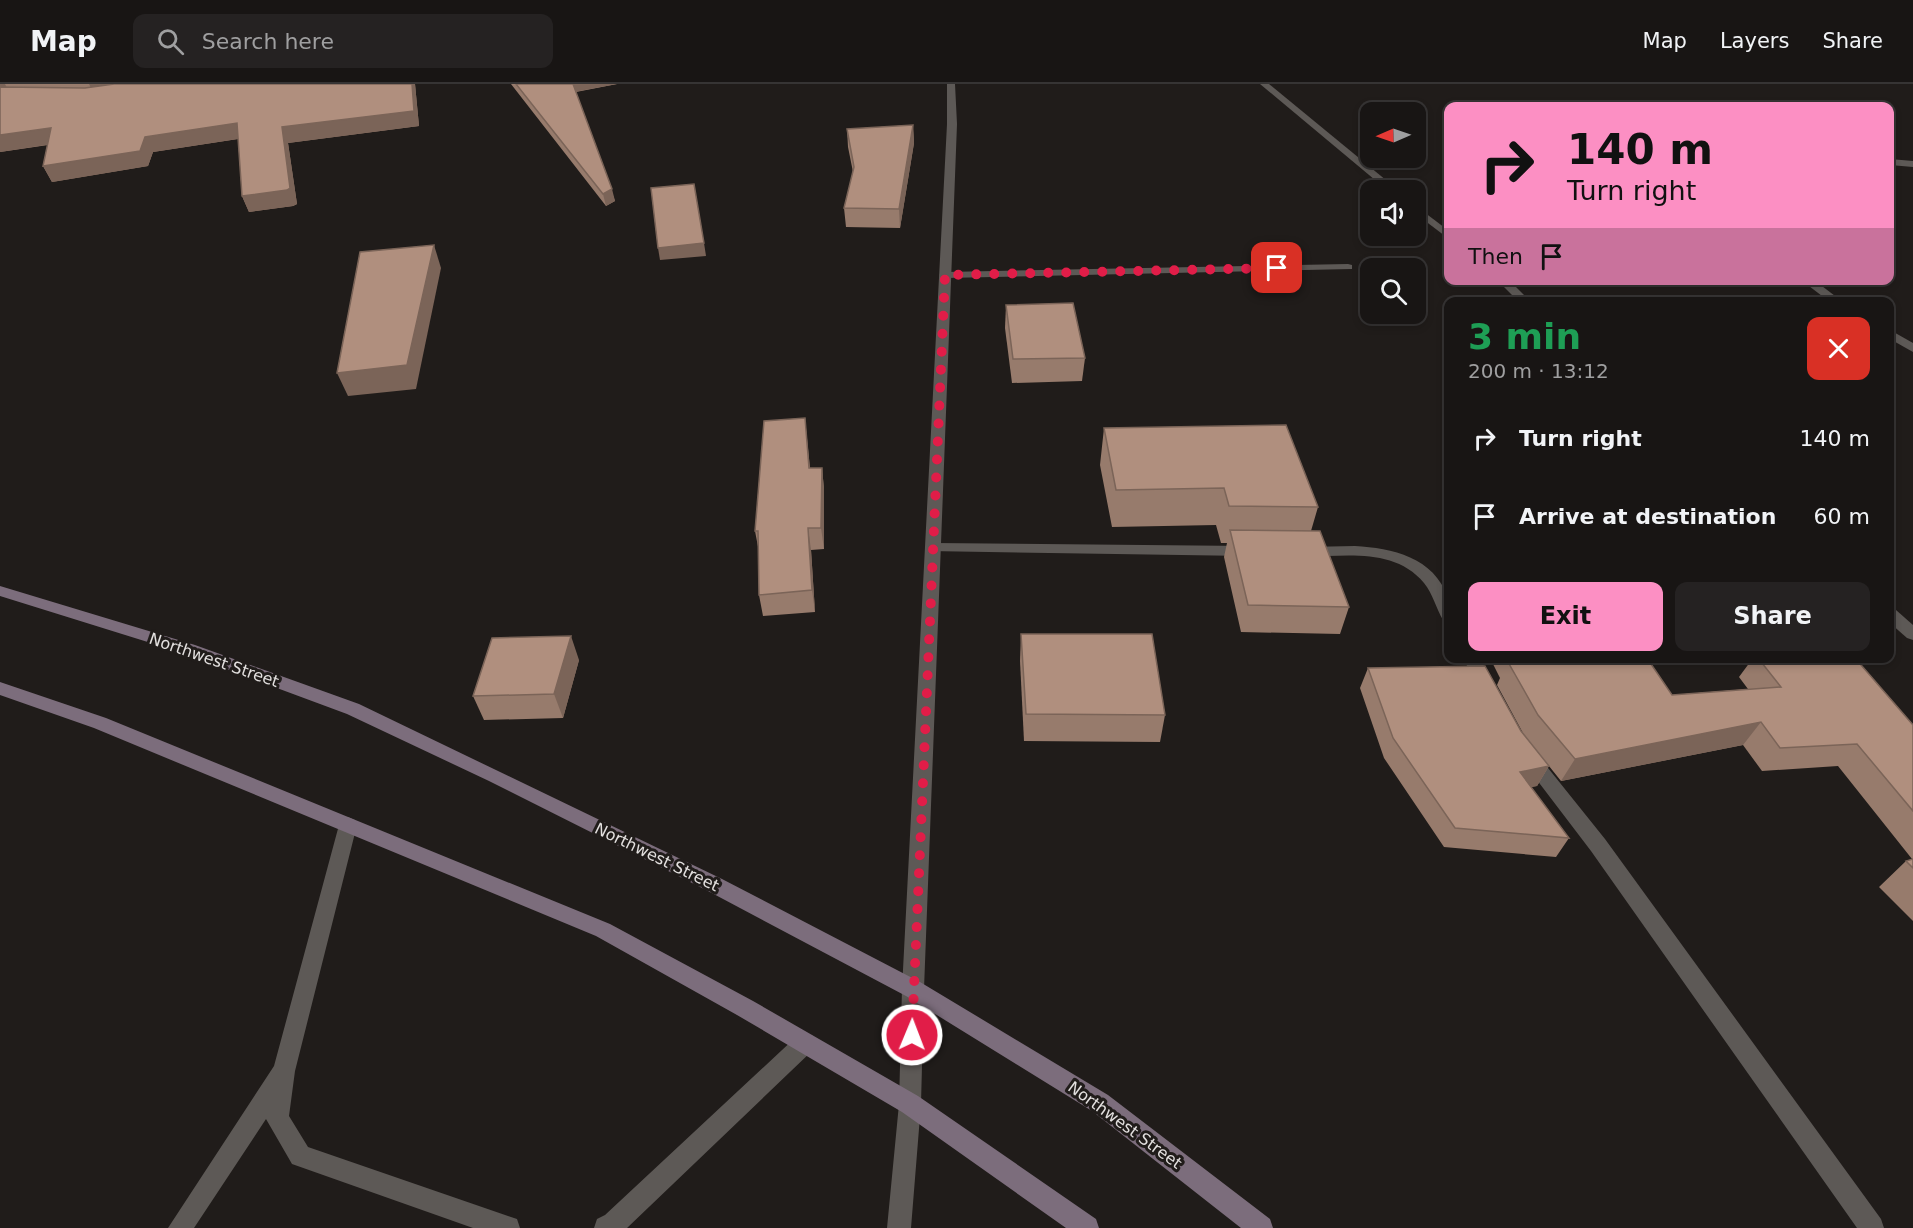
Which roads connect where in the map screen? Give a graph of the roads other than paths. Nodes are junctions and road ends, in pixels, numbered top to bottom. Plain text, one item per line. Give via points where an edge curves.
1 (951, 84) edge
2 (1264, 84) edge
3 (1894, 162) edge
4 (1913, 164) edge
5 (1381, 180) edge
6 (1426, 217) edge
7 (1444, 232) edge
8 (1348, 267) dead end
9 (945, 275) junction
10 (1507, 285) edge
11 (1813, 285) edge
12 (1521, 297) edge
13 (1831, 297) edge
14 (1894, 336) edge
15 (1913, 348) edge
16 (933, 548) junction
17 (1263, 551) edge
18 (1286, 551) edge
19 (0, 591) edge
20 (1444, 606) edge
21 (1894, 617) edge
22 (1913, 634) edge
23 (1475, 663) edge
24 (0, 688) edge
25 (1497, 706) edge
26 (1518, 744) edge
27 (348, 825) junction
28 (913, 989) junction
29 (805, 1043) junction
30 (284, 1071) junction
31 (910, 1104) junction
32 (610, 1226) edge
33 (180, 1228) edge
34 (508, 1228) edge
35 (899, 1228) edge
36 (1087, 1228) edge
37 (1261, 1228) edge
38 (1872, 1228) edge

1 - 9 street
2 - 5 street
3 - 4 street
6 - 7 street
8 - 9 street
9 - 16 street
10 - 12 street
11 - 13 street
14 - 15 street
16 - 17 street
16 - 28 street
18 - 20 street via 1380,552 1407,561 1429,578
19 - 28 main road, Northwest Street via 189,649 353,710 694,875
21 - 22 street
23 - 25 street
24 - 27 main road via 100,723
26 - 38 street via 1598,845
27 - 29 main road via 603,930
27 - 30 street
28 - 31 street
28 - 37 main road, Northwest Street via 1100,1103
29 - 31 main road
29 - 32 street
30 - 33 street
30 - 34 street via 278,1118 300,1156
31 - 35 street
31 - 36 main road

